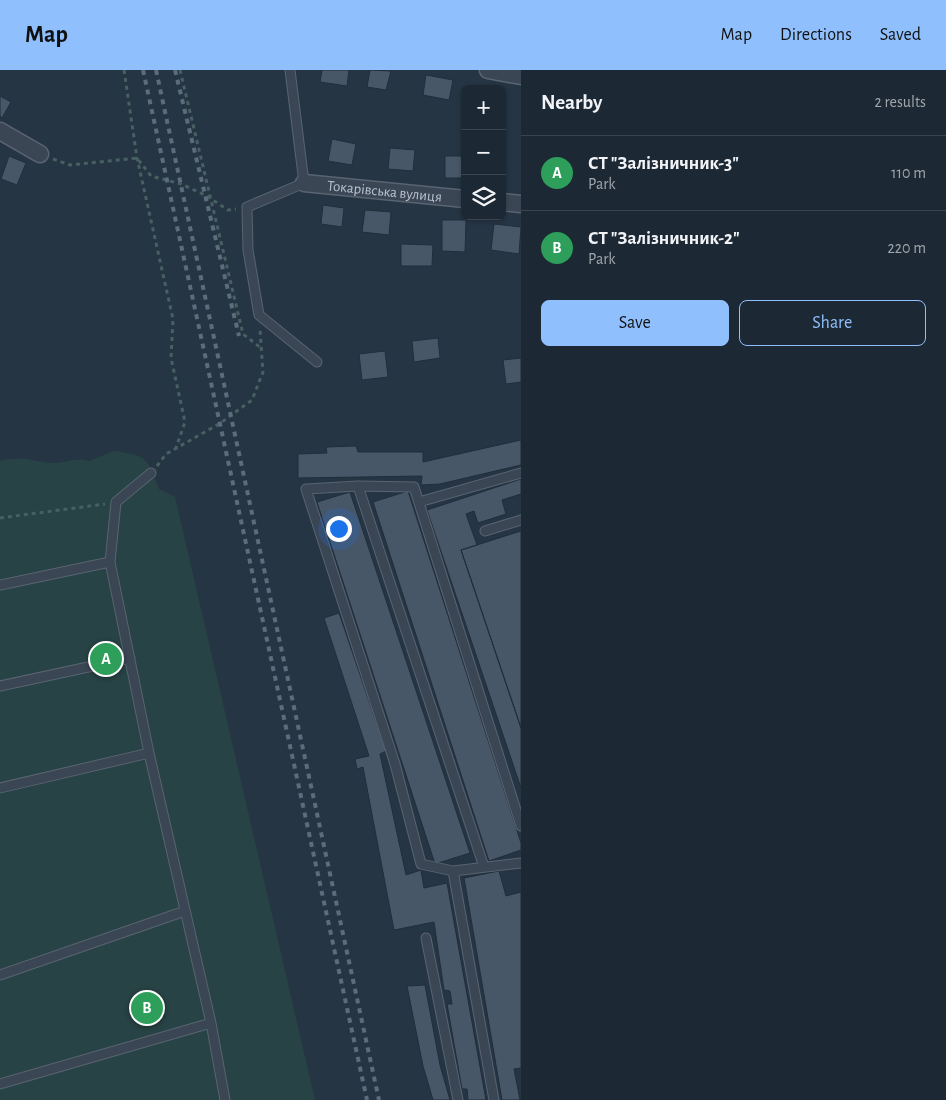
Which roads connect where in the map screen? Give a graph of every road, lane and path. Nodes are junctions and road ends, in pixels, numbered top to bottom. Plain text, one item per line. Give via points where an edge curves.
1 (124, 70) edge
2 (180, 70) edge
3 (290, 70) edge
4 (488, 70) edge
5 (521, 76) edge
6 (0, 131) edge
7 (40, 154) joint
8 (136, 158) junction
9 (304, 183) junction
10 (210, 199) junction
11 (461, 199) edge
12 (506, 202) edge
13 (521, 204) edge
14 (247, 207) junction
15 (259, 315) junction
16 (262, 348) junction
17 (317, 362) dead end
18 (176, 448) junction
19 (151, 473) joint
20 (521, 473) edge
21 (358, 486) junction
22 (116, 502) junction
23 (419, 502) junction
24 (0, 518) edge
25 (521, 520) edge
26 (485, 531) dead end
27 (110, 562) junction
28 (0, 585) edge
29 (130, 658) junction
30 (0, 686) edge
31 (149, 753) junction
32 (0, 788) edge
33 (521, 826) edge
34 (521, 863) edge
35 (484, 867) junction
36 (453, 871) junction
37 (185, 911) junction
38 (426, 938) dead end
39 (0, 975) edge
40 (211, 1023) junction
41 (0, 1084) edge
42 (225, 1100) edge
43 (458, 1100) edge
44 (494, 1100) edge

1 - 8 path
2 - 10 path
3 - 9 lane
4 - 5 street
6 - 7 street
7 - 8 path via 70,165
8 - 10 path via 151,176 181,184
8 - 18 path via 173,319 171,358 185,422
9 - 11 street, Токарівська вулиця
9 - 14 lane
10 - 14 path via 228,210
10 - 16 path via 243,334
12 - 13 street
14 - 15 lane via 248,250
15 - 16 path
15 - 17 lane
16 - 18 path via 263,372 252,400 219,424
18 - 19 path via 166,454
19 - 22 lane
20 - 23 lane
21 - 23 lane via 414,486
21 - 35 lane
21 - 36 lane via 306,489 395,764 421,864
22 - 24 path
22 - 27 lane
23 - 33 lane
25 - 26 lane
27 - 28 lane
27 - 29 lane
29 - 30 lane
29 - 31 lane
31 - 32 lane
31 - 37 lane
34 - 35 lane
35 - 36 lane
36 - 44 lane
37 - 39 lane
37 - 40 lane
38 - 43 lane
40 - 41 lane
40 - 42 lane

